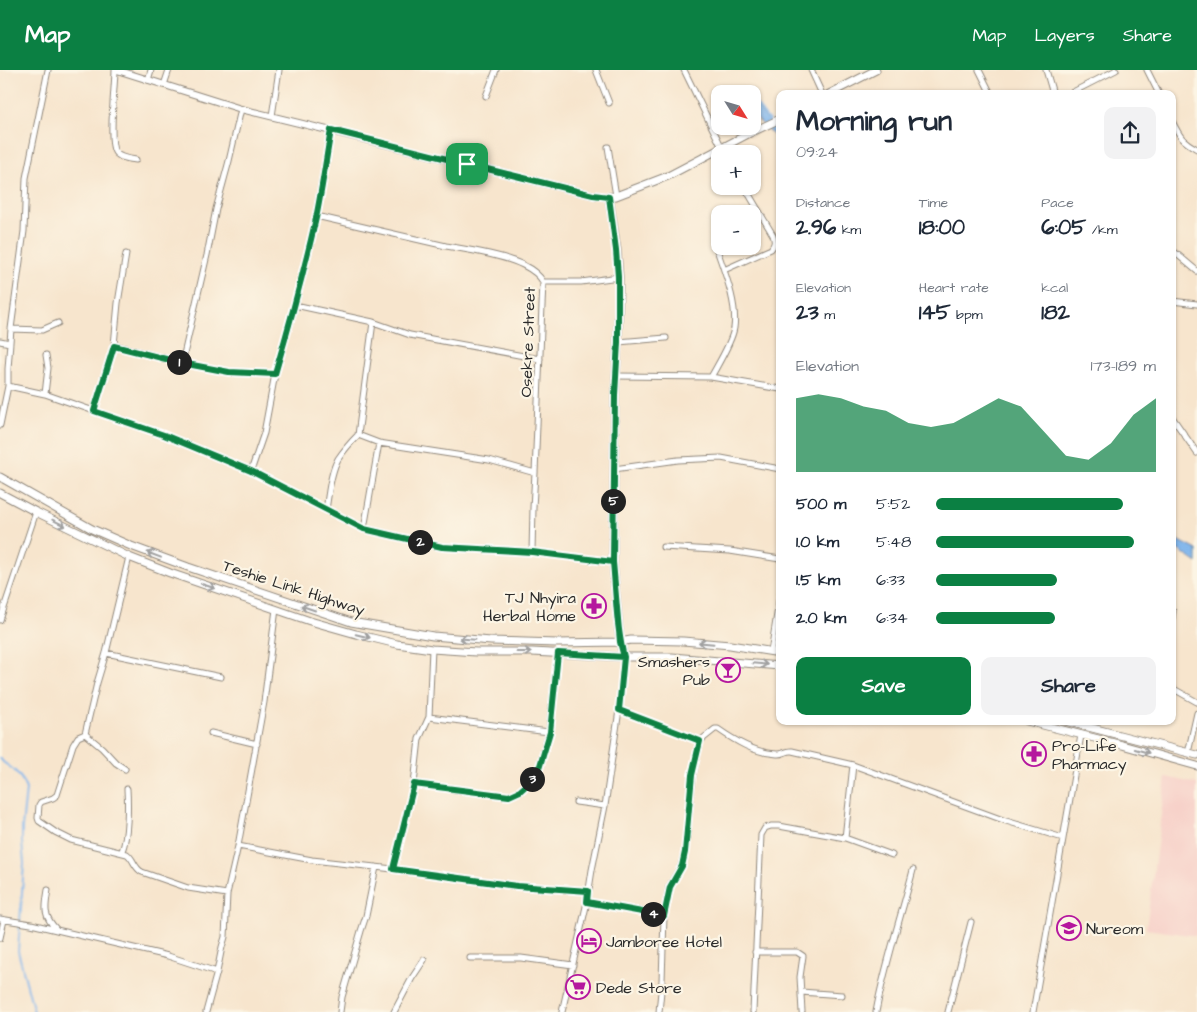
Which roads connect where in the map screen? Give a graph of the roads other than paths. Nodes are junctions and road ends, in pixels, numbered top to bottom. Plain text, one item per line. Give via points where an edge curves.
1 (48, 70) edge
2 (116, 70) edge
3 (151, 70) edge
4 (169, 70) edge
5 (280, 70) edge
6 (496, 70) edge
7 (596, 70) edge
8 (684, 70) edge
9 (811, 70) edge
10 (876, 70) edge
11 (979, 70) edge
12 (1046, 70) edge
13 (1116, 70) edge
14 (1147, 70) edge
15 (148, 80) junction
16 (164, 85) junction
17 (820, 90) edge
18 (839, 90) edge
19 (989, 90) edge
20 (1052, 90) edge
21 (1082, 90) edge
22 (1157, 90) edge
23 (486, 96) dead end
24 (608, 103) dead end
25 (241, 109) junction
26 (272, 116) junction
27 (776, 120) edge
28 (1176, 128) edge
29 (331, 130) junction
30 (720, 145) edge
31 (732, 145) edge
32 (608, 147) dead end
33 (1197, 149) edge
34 (711, 156) edge
35 (136, 160) dead end
36 (749, 195) edge
37 (612, 196) junction
38 (316, 216) junction
39 (1176, 253) edge
40 (126, 254) dead end
41 (719, 255) edge
42 (724, 270) junction
43 (1197, 270) edge
44 (618, 277) junction
45 (543, 282) junction
46 (1176, 301) edge
47 (1197, 304) edge
48 (295, 305) junction
49 (373, 322) junction
50 (58, 323) dead end
51 (11, 329) junction
52 (666, 338) dead end
53 (0, 341) edge
54 (618, 342) junction
55 (10, 343) junction
56 (114, 346) junction
57 (46, 355) dead end
58 (540, 359) junction
59 (182, 363) junction
60 (275, 374) junction
61 (616, 376) junction
62 (711, 378) junction
63 (8, 386) junction
64 (776, 388) edge
65 (45, 394) junction
66 (94, 411) junction
67 (1176, 423) edge
68 (0, 425) edge
69 (358, 435) junction
70 (379, 443) junction
71 (1197, 451) edge
72 (776, 468) edge
73 (614, 470) junction
74 (251, 471) junction
75 (535, 474) junction
76 (0, 477) edge
77 (0, 492) edge
78 (326, 509) junction
79 (36, 512) junction
80 (364, 529) junction
81 (663, 547) dead end
82 (532, 552) junction
83 (129, 557) junction
84 (776, 558) edge
85 (613, 562) junction
86 (276, 609) junction
87 (0, 620) edge
88 (776, 620) edge
89 (620, 642) junction
90 (432, 649) junction
91 (771, 652) junction
92 (106, 653) junction
93 (558, 653) junction
94 (776, 653) edge
95 (624, 657) junction
96 (776, 666) edge
97 (221, 677) dead end
98 (1176, 690) edge
99 (1197, 702) edge
100 (619, 710) junction
101 (1197, 713) edge
102 (429, 716) junction
103 (1042, 725) edge
104 (1081, 725) edge
105 (550, 732) junction
106 (211, 733) dead end
107 (84, 734) junction
108 (1081, 735) junction
109 (700, 741) junction
110 (257, 744) junction
111 (1188, 753) junction
112 (1197, 755) edge
113 (853, 765) junction
114 (1197, 766) edge
115 (125, 769) dead end
116 (414, 784) junction
117 (128, 789) dead end
118 (576, 802) dead end
119 (605, 806) junction
120 (845, 838) junction
121 (1064, 838) junction
122 (238, 846) junction
123 (122, 852) junction
124 (892, 855) dead end
125 (376, 868) junction
126 (393, 869) junction
127 (913, 870) dead end
128 (48, 890) dead end
129 (588, 891) junction
130 (227, 894) junction
131 (587, 902) junction
132 (664, 916) junction
133 (5, 920) edge
134 (971, 922) dead end
135 (57, 930) junction
136 (0, 938) edge
137 (755, 952) junction
138 (470, 958) dead end
139 (424, 960) dead end
140 (573, 966) junction
141 (217, 972) junction
142 (801, 992) junction
143 (842, 995) dead end
144 (206, 1012) edge
145 (340, 1012) edge
146 (394, 1012) edge
147 (562, 1012) edge
148 (659, 1012) edge
149 (753, 1012) edge
150 (802, 1012) edge
151 (876, 1012) edge
152 (948, 1012) edge
153 (1033, 1012) edge

1 - 51 street via 26,178 24,231
2 - 15 street
2 - 35 street via 113,145 115,153 121,157
3 - 15 street
4 - 16 street
5 - 26 street
6 - 23 street
7 - 24 street
8 - 30 street
9 - 17 street
10 - 18 main road
11 - 19 street
12 - 20 street
13 - 21 street
14 - 22 street
15 - 16 street
16 - 25 street
25 - 26 street
25 - 59 street
26 - 29 street
27 - 31 main road
28 - 33 street via 1186,142
29 - 37 street via 593,195
29 - 38 street
32 - 37 street
34 - 37 main road
36 - 42 street via 773,235 774,244 771,249
37 - 44 main road
38 - 45 street, Osekre Street via 506,258 535,272
38 - 48 street
39 - 43 street
40 - 56 street
41 - 42 street
42 - 62 street via 734,305 734,328
44 - 45 street via 581,282
44 - 54 main road
45 - 58 street, Osekre Street
46 - 47 street
48 - 49 street
48 - 60 street
49 - 58 street via 410,334
49 - 69 street
50 - 51 street via 42,330
51 - 55 street
52 - 54 street
53 - 55 street
54 - 61 main road
55 - 63 street
56 - 59 street
56 - 66 street
57 - 65 street
58 - 75 street, Osekre Street
59 - 60 street via 229,372
60 - 74 street via 264,433
61 - 62 street
61 - 73 main road
62 - 64 street
63 - 65 street
63 - 68 street
65 - 66 street
66 - 74 street via 164,435
67 - 71 street
69 - 70 street
69 - 78 street via 337,461
70 - 75 street via 489,460
70 - 80 street
72 - 73 street via 721,458 678,460
73 - 85 main road
74 - 78 street
75 - 82 street, Osekre Street
89 -> 76 main road, Teshie Link Highway via 491,641 433,636 351,622 131,546 92,529
77 - 79 main road, Teshie Link Highway
78 - 80 street
79 -> 83 main road, Teshie Link Highway
79 - 87 street
80 - 82 street via 442,547
81 - 84 street via 730,551
82 - 85 street
83 -> 86 main road, Teshie Link Highway
83 - 92 street
85 - 89 main road
86 -> 90 main road, Teshie Link Highway via 356,634
86 - 110 street
88 - 91 street
91 -> 89 main road, Teshie Link Highway via 683,641
89 - 95 main road
90 -> 93 main road, Teshie Link Highway
90 - 102 street
91 - 94 main road, Teshie Link Highway
92 - 97 street
92 - 107 street
93 - 95 main road, Teshie Link Highway
93 - 105 street
95 -> 96 main road, Teshie Link Highway via 672,657
95 - 100 street
98 - 99 street
100 - 109 street
100 - 119 street
101 - 111 street
102 - 105 street
102 - 116 street via 420,739
103 - 108 main road
104 - 111 main road
105 - 116 street via 539,769 520,791 509,796
106 - 110 street
107 - 115 street
107 - 123 street via 78,736 73,746 57,795 41,802 38,818 71,840
108 -> 114 main road
108 - 121 street
109 - 113 street via 718,729 744,745 764,752 778,754 787,750
109 - 132 street via 692,775 685,852 682,866 670,887
110 - 122 street
111 - 112 main road
113 - 120 street
113 - 121 street via 1006,821
116 - 126 street
117 - 123 street
118 - 119 street
119 - 129 street
120 - 124 street
120 - 137 street via 779,826 765,828 761,835
121 - 153 street
122 - 125 street
122 - 130 street
123 - 130 street via 131,857 135,867 142,872 188,888
125 - 126 street
125 - 145 street
126 - 129 street via 517,886
127 - 151 street
128 - 135 street via 46,916
129 - 131 street
130 - 141 street via 226,928
131 - 132 street
131 - 140 street
132 - 148 street
133 - 135 street
133 - 136 street
134 - 152 street
135 - 141 street via 168,956
137 - 142 street via 801,954
137 - 149 street
138 - 140 street via 521,958
139 - 146 street
140 - 147 street
141 - 144 street
142 - 143 street
142 - 150 street

